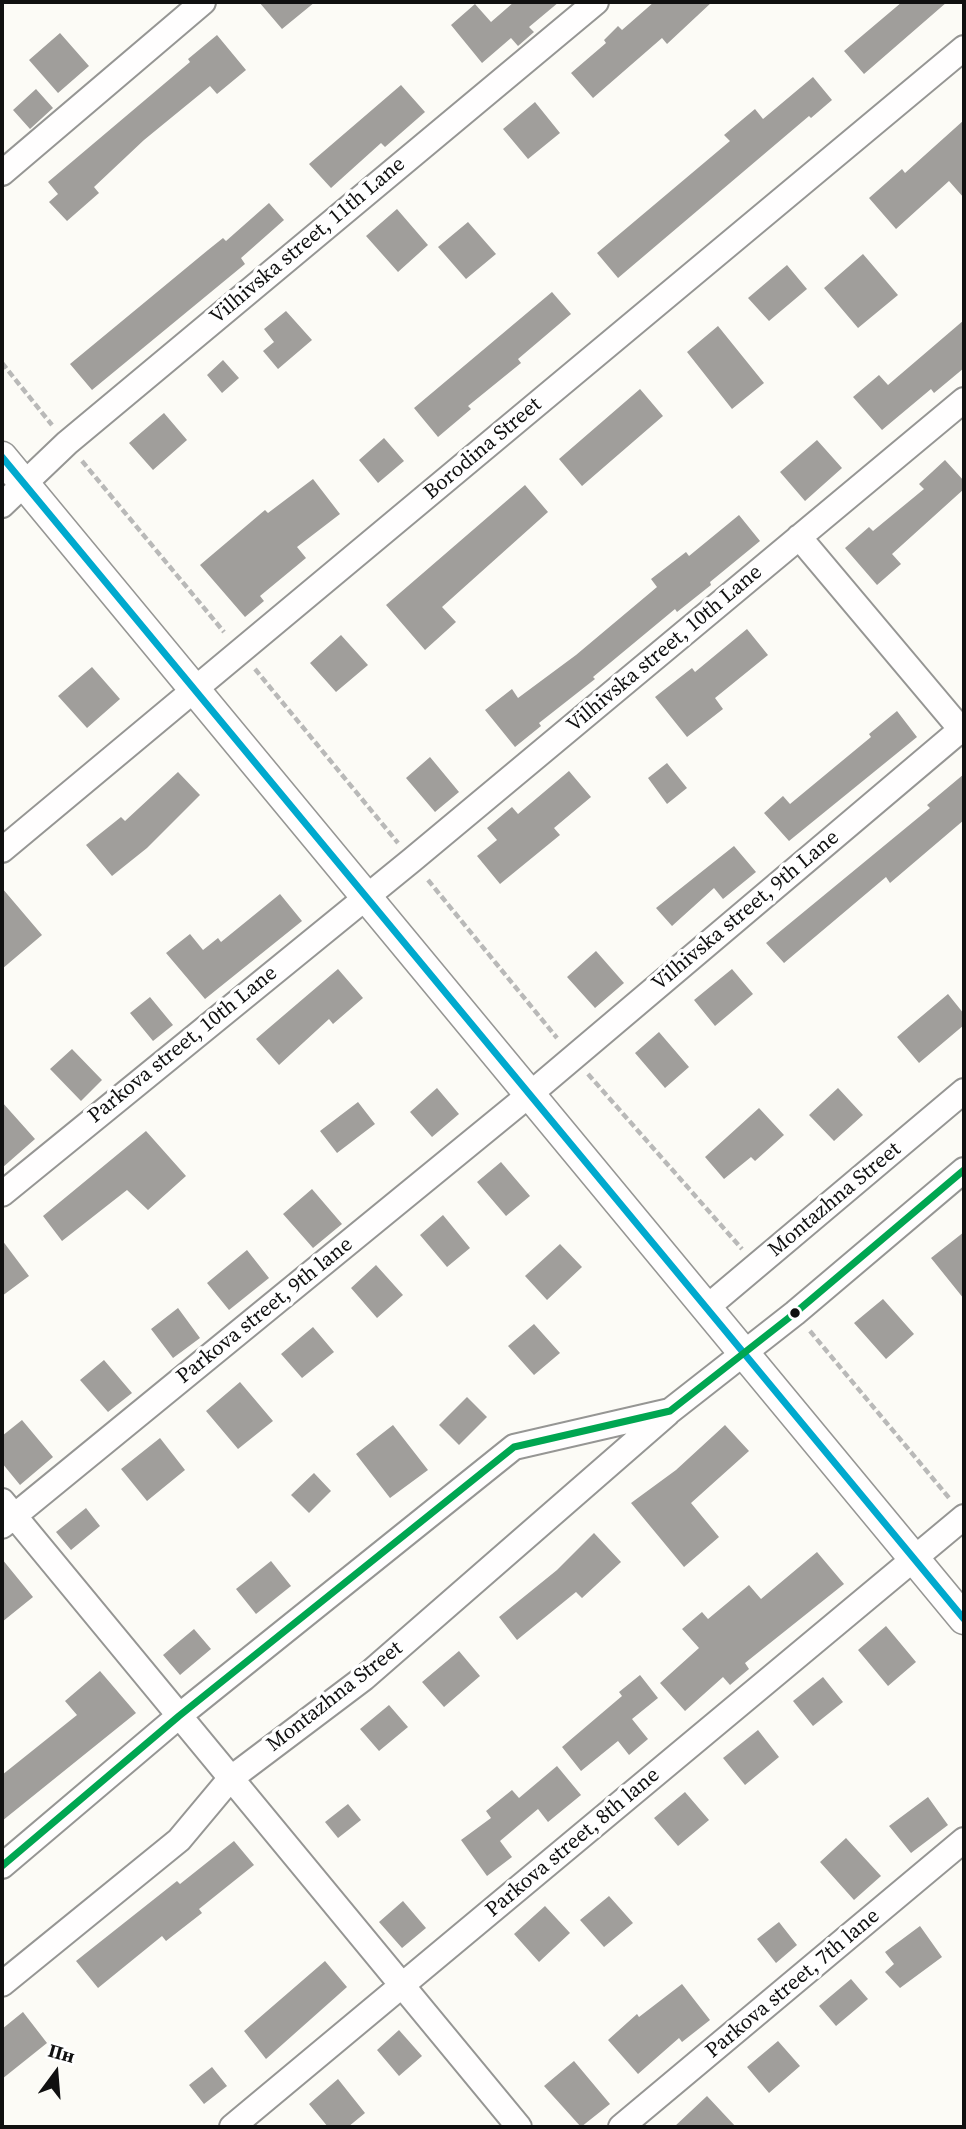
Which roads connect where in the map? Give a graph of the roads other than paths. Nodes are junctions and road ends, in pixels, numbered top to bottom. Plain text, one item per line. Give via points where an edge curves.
1 (203, 2) edge
2 (596, 2) edge
3 (964, 48) edge
4 (2, 173) edge
5 (964, 400) edge
6 (2, 457) edge
7 (25, 485) junction
8 (2, 505) edge
9 (799, 537) junction
10 (194, 690) junction
11 (963, 730) edge
12 (2, 850) edge
13 (364, 896) junction
14 (964, 1091) edge
15 (529, 1095) junction
16 (964, 1170) edge
17 (2, 1194) edge
18 (705, 1308) junction
19 (742, 1352) junction
20 (670, 1411) junction
21 (960, 1511) edge
22 (6, 1514) edge
23 (914, 1559) junction
24 (964, 1619) edge
25 (179, 1716) junction
26 (230, 1779) junction
27 (964, 1840) edge
28 (2, 1866) edge
29 (2, 1984) edge
30 (402, 1986) junction
31 (232, 2127) edge
32 (519, 2127) edge
33 (621, 2127) edge

1 - 4 street
2 - 7 street, Vilhivska street, 11th Lane via 67,443
3 - 10 street, Borodina Street
5 - 9 street, Vilhivska street, 10th Lane
6 - 7 street
7 - 8 street, Vilhivska street, 11th Lane
7 - 10 street
9 - 11 street
9 - 13 street, Vilhivska street, 10th Lane
10 - 12 street, Borodina Street
10 - 13 street
11 - 15 street, Vilhivska street, 9th Lane
13 - 15 street
13 - 17 street, Parkova street, 10th Lane
14 - 18 street, Montazhna Street
15 - 18 street
15 - 22 street, Parkova street, 9th lane
16 - 19 street, Montazhna Street
18 - 19 street
19 - 20 street, Montazhna Street
19 - 23 street
20 - 25 street, Montazhna Street via 514,1447
20 - 26 street, Montazhna Street via 364,1678
21 - 23 street, Parkova street, 8th lane
22 - 25 street
23 - 24 street
23 - 30 street, Parkova street, 8th lane
25 - 26 street
25 - 28 street, Montazhna Street
26 - 29 street, Montazhna Street via 179,1840
26 - 30 street
27 - 33 street, Parkova street, 7th lane
30 - 31 street, Parkova street, 8th lane
30 - 32 street

